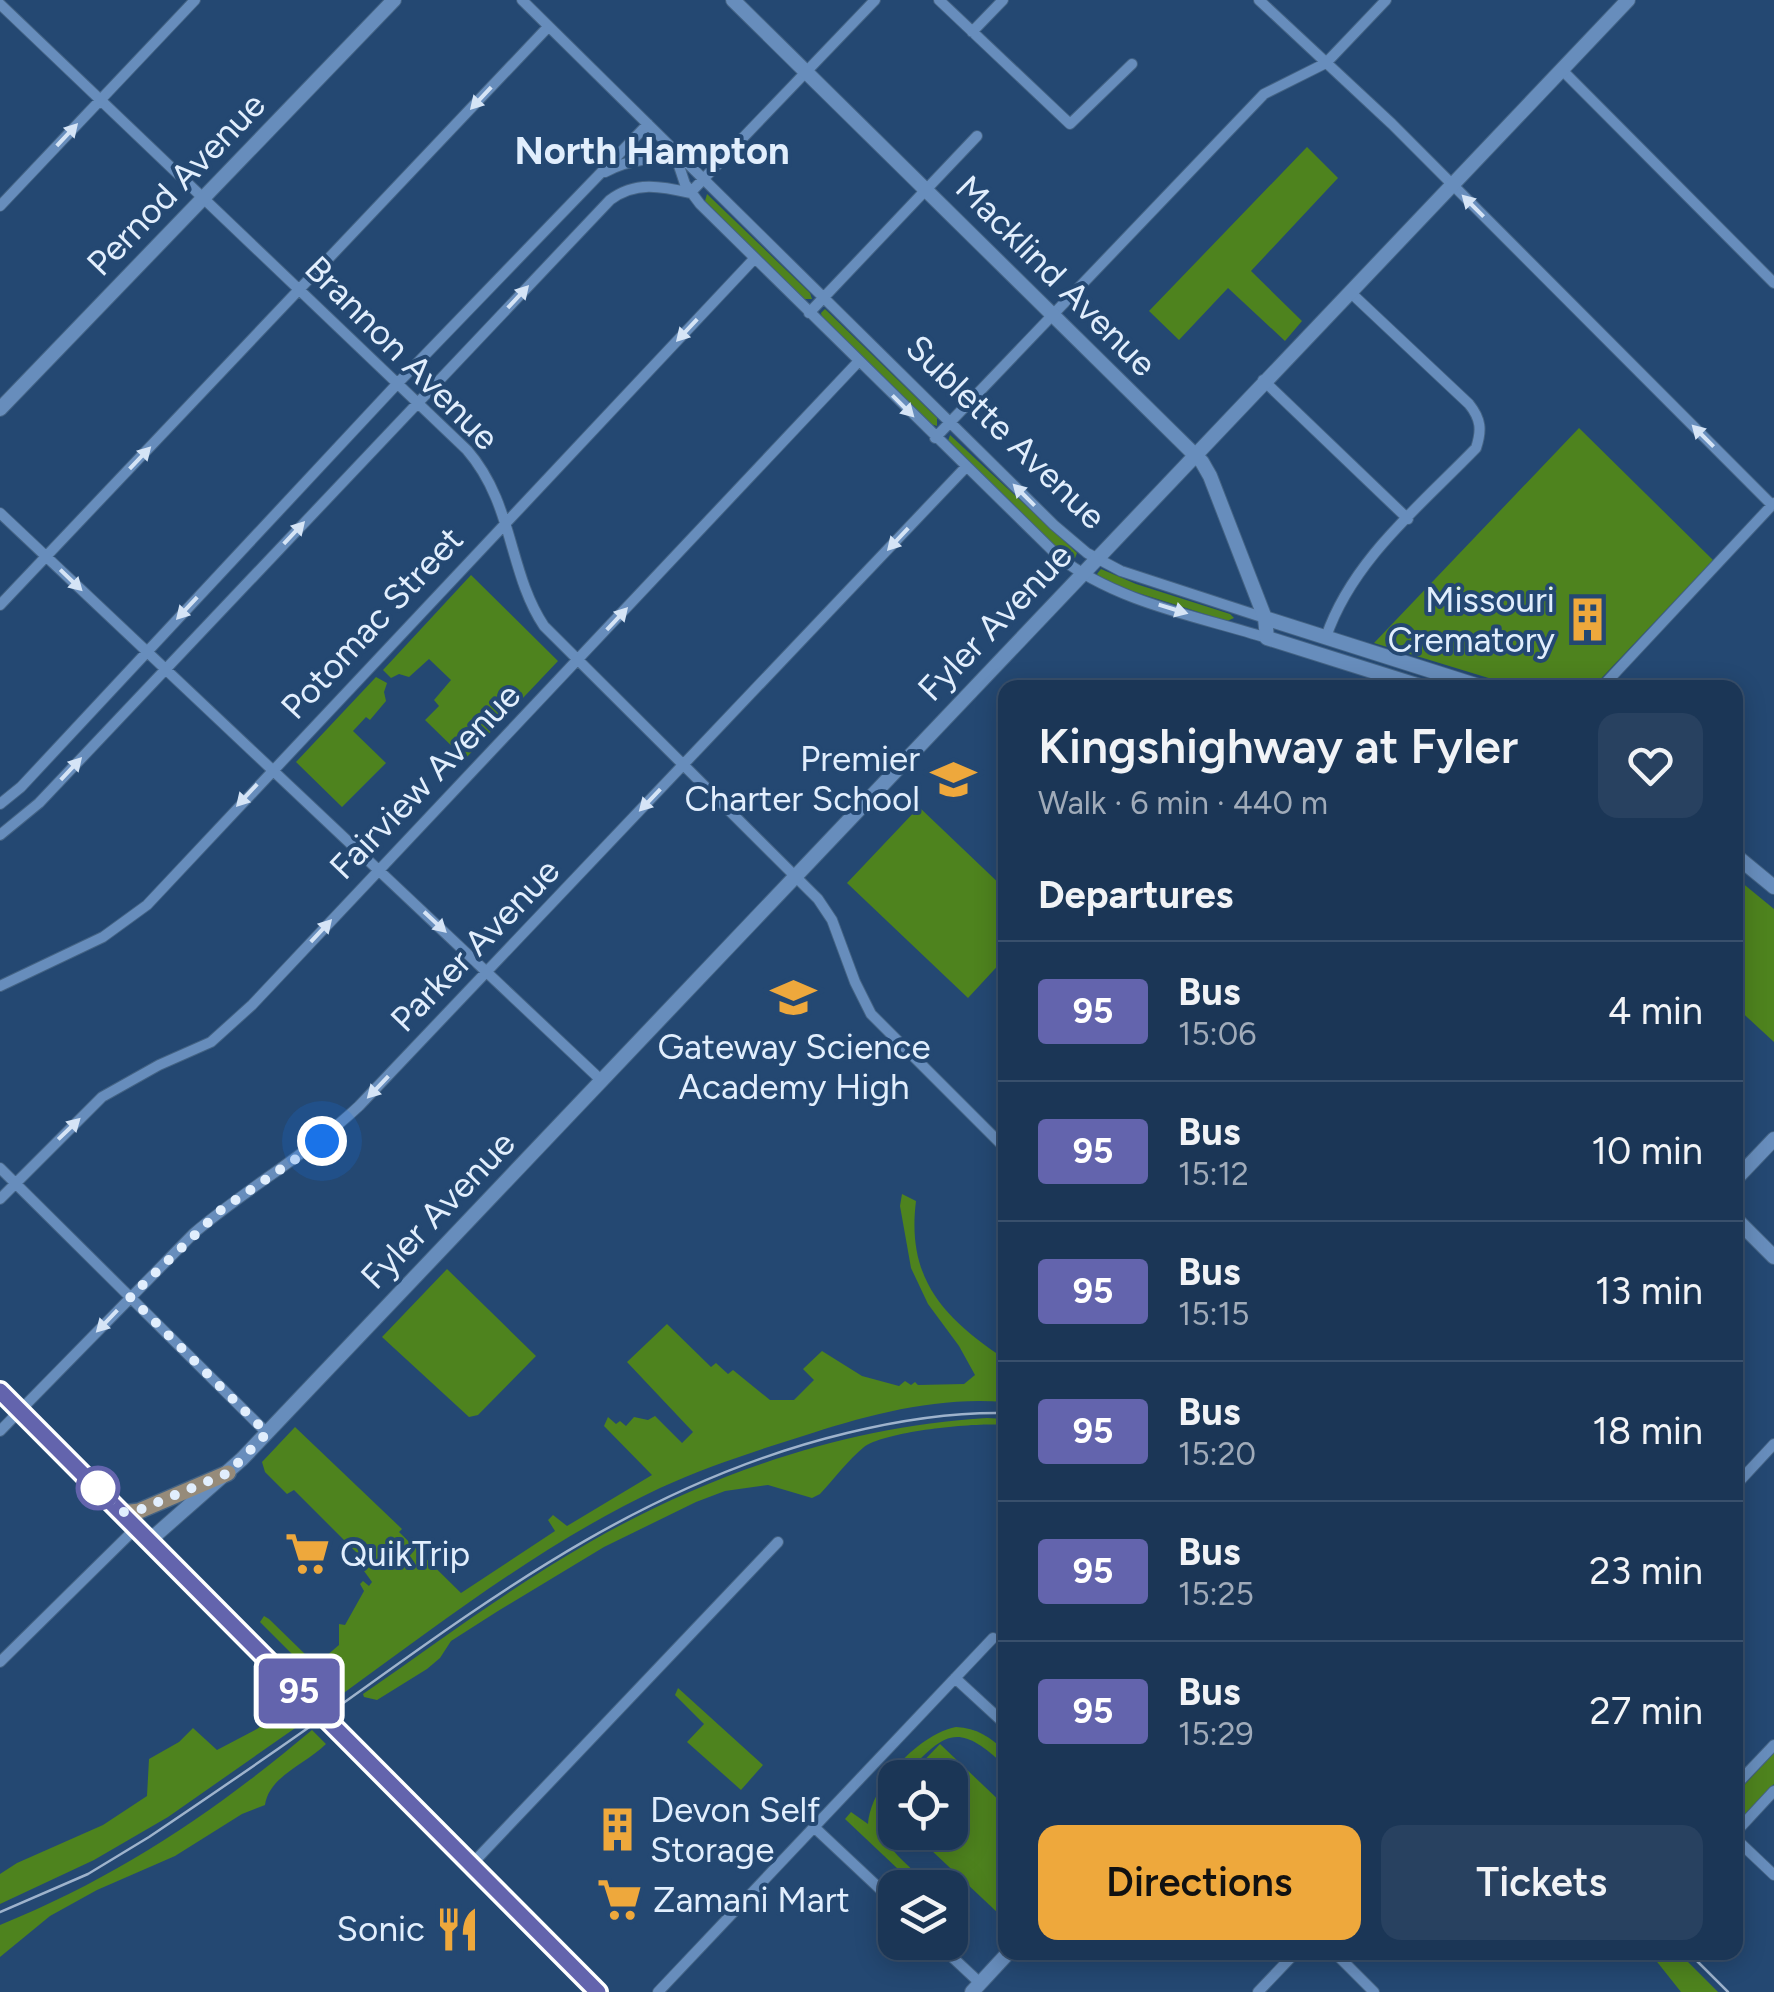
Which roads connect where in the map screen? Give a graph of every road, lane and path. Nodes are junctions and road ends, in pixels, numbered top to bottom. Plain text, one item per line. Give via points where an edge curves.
1 (195, 0) edge
2 (394, 0) edge
3 (522, 0) edge
4 (733, 0) edge
5 (875, 0) edge
6 (939, 0) edge
7 (1003, 0) edge
8 (1259, 0) edge
9 (1386, 0) edge
10 (1628, 0) edge
11 (1, 2) edge
12 (548, 27) junction
13 (972, 32) junction
14 (1326, 63) junction
15 (1132, 64) dead end
16 (1562, 70) junction
17 (805, 71) junction
18 (100, 100) junction
19 (648, 124) junction
20 (976, 136) dead end
21 (670, 145) junction
22 (679, 162) junction
23 (699, 174) junction
24 (592, 181) junction
25 (1452, 185) junction
26 (926, 190) junction
27 (690, 193) junction
28 (204, 199) junction
29 (0, 206) edge
30 (754, 260) junction
31 (1774, 283) edge
32 (300, 291) junction
33 (1350, 292) junction
34 (824, 297) junction
35 (809, 313) junction
36 (1052, 316) junction
37 (858, 362) junction
38 (1263, 380) junction
39 (397, 384) junction
40 (417, 403) junction
41 (0, 409) edge
42 (950, 422) junction
43 (934, 438) junction
44 (1195, 455) junction
45 (965, 468) junction
46 (1773, 504) edge
47 (0, 512) edge
48 (1408, 519) junction
49 (506, 522) junction
50 (46, 556) junction
51 (1096, 559) junction
52 (1082, 574) junction
53 (0, 605) edge
54 (1265, 618) junction
55 (1326, 637) junction
56 (1267, 638) junction
57 (146, 652) junction
58 (577, 661) junction
59 (165, 670) junction
60 (1401, 680) edge
61 (1460, 680) edge
62 (1608, 680) edge
63 (682, 766) junction
64 (271, 769) junction
65 (0, 804) edge
66 (0, 835) edge
67 (1743, 862) edge
68 (378, 870) junction
69 (795, 875) junction
70 (1774, 887) edge
71 (487, 972) junction
72 (0, 986) edge
73 (602, 1082) junction
74 (1774, 1139) edge
75 (998, 1141) edge
76 (0, 1168) edge
77 (1743, 1172) edge
78 (15, 1184) junction
79 (0, 1199) edge
80 (1743, 1226) edge
81 (1774, 1257) edge
82 (130, 1297) junction
83 (0, 1391) edge
84 (20, 1410) junction
85 (0, 1431) edge
86 (267, 1433) junction
87 (1774, 1444) edge
88 (228, 1473) junction
89 (1743, 1477) edge
90 (123, 1512) junction
91 (136, 1526) junction
92 (150, 1540) junction
93 (778, 1542) dead end
94 (993, 1638) dead end
95 (0, 1662) edge
96 (956, 1678) junction
97 (998, 1717) edge
98 (1774, 1745) edge
99 (1743, 1778) edge
100 (1774, 1791) edge
101 (1743, 1826) edge
102 (814, 1827) junction
103 (1743, 1843) edge
104 (471, 1865) junction
105 (1774, 1875) edge
106 (878, 1887) edge
107 (952, 1960) edge
108 (1002, 1960) edge
109 (1288, 1960) edge
110 (1342, 1960) edge
111 (976, 1988) edge
112 (598, 1992) edge
113 (658, 1992) edge
114 (1258, 1992) edge
115 (1374, 1992) edge

1 - 18 street
2 - 28 street, Pernod Avenue
3 - 12 street, Sublette Avenue
4 - 17 street, Macklind Avenue
5 - 17 street
6 - 13 street
7 - 13 street
8 - 14 street
9 - 14 street
10 - 16 street, Fyler Avenue
11 - 18 street, Brannon Avenue
12 - 19 street, Sublette Avenue
12 -> 32 street
13 - 15 street via 1070,124
14 - 25 street
14 - 36 street via 1264,94
16 - 25 street, Fyler Avenue
16 - 31 street
17 - 23 street
17 - 26 street, Macklind Avenue
18 - 28 street, Brannon Avenue
29 -> 18 street
19 - 21 street, Sublette Avenue
19 - 24 street
20 - 26 street
21 - 22 street, Sublette Avenue
21 - 23 street, Sublette Avenue
22 - 23 street
22 - 24 street via 635,161
22 - 27 street, Sublette Avenue
23 - 27 street
23 - 34 street, Sublette Avenue
24 - 39 street
25 - 33 street, Fyler Avenue
46 -> 25 street
26 - 34 street
26 - 36 street, Macklind Avenue
27 - 30 street, Sublette Avenue
40 -> 27 street via 620,192 643,186
28 - 32 street, Brannon Avenue
28 - 41 street, Pernod Avenue
30 - 35 street, Sublette Avenue
30 -> 49 street, Potomac Street
32 - 39 street, Brannon Avenue
50 -> 32 street
33 - 38 street, Fyler Avenue
33 - 48 street via 1469,404 1480,424 1476,448
34 - 35 street
34 - 42 street, Sublette Avenue
35 - 37 street, Sublette Avenue
36 - 42 street
36 - 44 street, Macklind Avenue
37 -> 43 street, Sublette Avenue
58 -> 37 street, Fairview Avenue
38 - 44 street, Fyler Avenue
38 - 48 street
39 - 40 street, Brannon Avenue
39 -> 57 street
40 - 49 street, Brannon Avenue via 480,464
59 -> 40 street
42 - 43 street
51 -> 42 street, Sublette Avenue
43 - 45 street, Sublette Avenue
44 - 51 street, Fyler Avenue
44 - 54 street, Macklind Avenue via 1210,476
45 - 52 street, Sublette Avenue
45 -> 63 street, Parker Avenue
46 - 62 street
47 - 50 street
48 - 55 street via 1355,576
49 - 58 street, Brannon Avenue via 534,610
49 - 64 street, Potomac Street
50 - 53 street
50 -> 57 street
51 - 52 street, Fyler Avenue
51 - 54 street, Sublette Avenue
52 -> 56 street, Sublette Avenue
52 - 69 street, Fyler Avenue
54 - 55 street, Sublette Avenue
54 - 56 street, Macklind Avenue
55 - 61 street, Sublette Avenue
56 - 60 street, Sublette Avenue
57 - 59 street
57 - 65 street
58 - 63 street, Brannon Avenue
58 - 68 street, Fairview Avenue
59 - 64 street
66 -> 59 street via 40,803
63 - 69 street, Brannon Avenue
63 -> 71 street, Parker Avenue
64 - 68 street
64 -> 72 street, Potomac Street via 119,927
67 - 70 street
68 -> 71 street
78 -> 68 street, Fairview Avenue via 102,1097 210,1042
69 - 73 street, Fyler Avenue
69 - 75 street, Brannon Avenue via 832,920 872,1014
71 - 73 street
71 -> 82 street, Parker Avenue via 334,1130 221,1210
73 - 86 street, Fyler Avenue
74 - 77 street
76 - 78 street
78 - 79 street, Fairview Avenue
78 - 82 street
80 - 81 street
82 -> 84 street, Parker Avenue
82 - 86 street
83 - 84 main road
84 - 85 street, Parker Avenue
84 - 90 main road
86 - 88 street, Fyler Avenue
87 - 89 street
88 - 90 main road
88 - 92 street, Fyler Avenue
90 - 91 main road
91 - 92 main road
91 - 95 street
92 - 104 main road
93 - 104 street
94 - 96 street
96 - 97 street
96 - 102 street
98 - 99 street
100 - 101 street
102 - 106 street
102 - 113 street
103 - 105 street
104 - 112 main road
107 - 111 street
108 - 111 street
109 - 114 street
110 - 115 street

